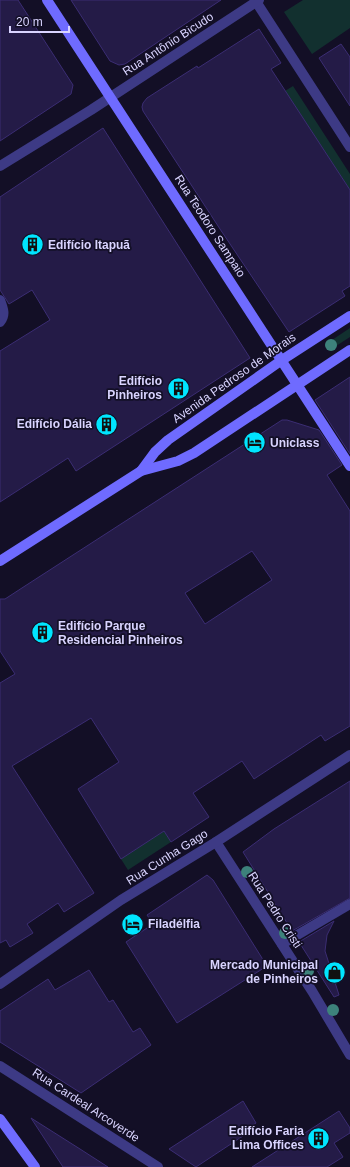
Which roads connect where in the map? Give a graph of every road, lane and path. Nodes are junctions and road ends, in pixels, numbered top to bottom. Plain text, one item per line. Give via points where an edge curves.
1 (48, 0) edge
2 (257, 1) edge
3 (111, 97) junction
4 (350, 147) edge
5 (0, 166) edge
6 (0, 300) edge
7 (350, 316) edge
8 (0, 322) edge
9 (350, 350) edge
10 (282, 360) junction
11 (298, 384) junction
12 (350, 466) edge
13 (141, 471) junction
14 (0, 561) edge
15 (350, 754) edge
16 (216, 842) junction
17 (350, 904) edge
18 (282, 944) junction
19 (0, 984) edge
20 (350, 1055) edge
21 (0, 1066) edge
22 (0, 1119) edge
23 (34, 1167) edge
24 (158, 1167) edge

1 - 3 main road, Rua Teodoro Sampaio
2 - 3 street, Rua Antônio Bicudo
2 - 4 street
3 - 5 street, Rua Antônio Bicudo
3 - 10 main road, Rua Teodoro Sampaio
6 - 8 street via 4,310
7 - 10 main road, Avenida Pedroso de Morais
9 - 11 main road, Avenida Pedroso de Morais
10 - 11 main road, Rua Teodoro Sampaio
10 - 13 main road, Avenida Pedroso de Morais via 168,440
11 - 12 main road, Rua Teodoro Sampaio
11 - 13 main road, Avenida Pedroso de Morais via 194,453 178,461
13 - 14 main road, Avenida Pedroso de Morais
15 - 16 street, Rua Cunha Gago
16 - 18 street, Rua Pedro Cristi
16 - 19 street, Rua Cunha Gago via 121,900
17 - 18 street
18 - 20 street, Rua Pedro Cristi
21 - 24 street, Rua Cardeal Arcoverde
22 - 23 main road

